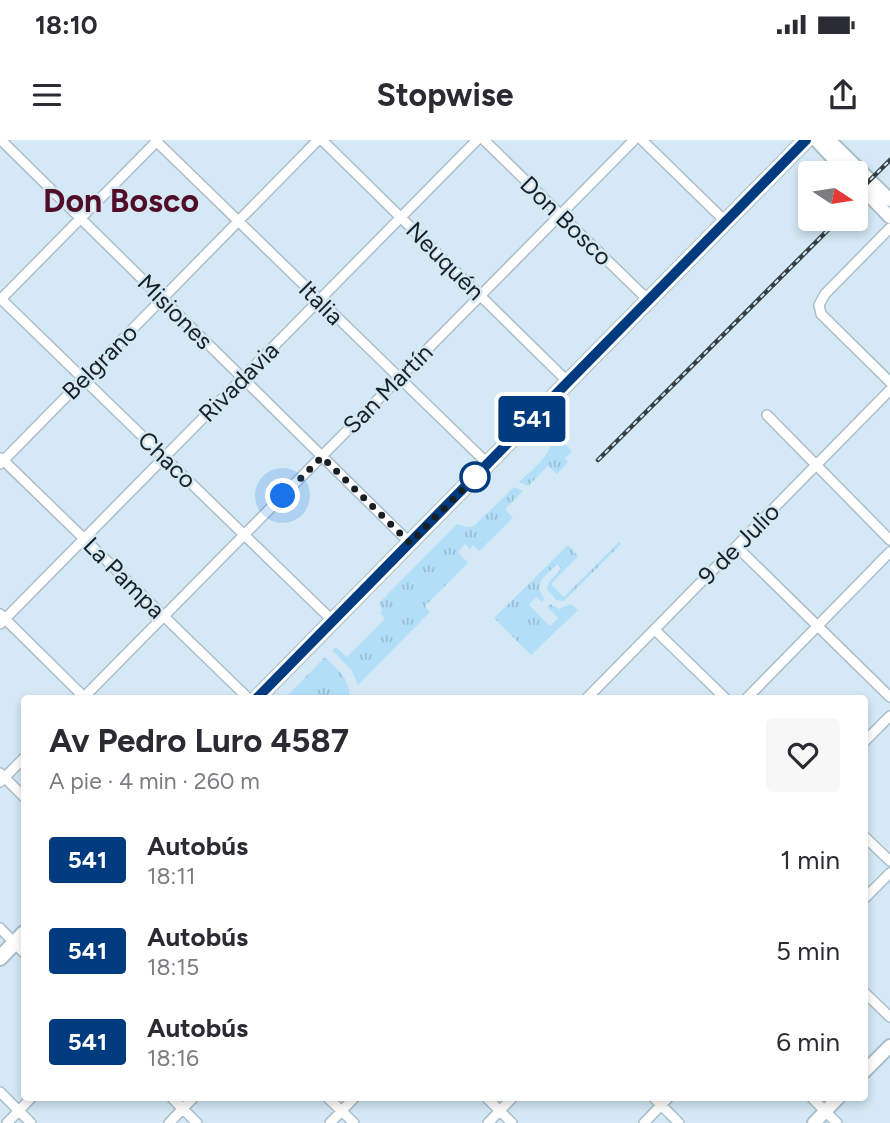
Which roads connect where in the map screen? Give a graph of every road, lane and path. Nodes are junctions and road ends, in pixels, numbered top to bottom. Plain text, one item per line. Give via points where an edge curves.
1 (156, 140) edge
2 (320, 140) edge
3 (477, 140) edge
4 (484, 140) edge
5 (634, 140) edge
6 (642, 140) edge
7 (806, 140) edge
8 (816, 140) edge
9 (829, 140) edge
10 (1, 141) edge
11 (836, 161) edge
12 (868, 195) edge
13 (890, 200) edge
14 (561, 215) junction
15 (890, 217) edge
16 (80, 218) junction
17 (401, 218) junction
18 (238, 222) junction
19 (726, 222) junction
20 (890, 228) edge
21 (480, 296) junction
22 (0, 299) edge
23 (162, 299) junction
24 (319, 301) junction
25 (649, 301) junction
26 (242, 378) junction
27 (83, 379) junction
28 (398, 379) junction
29 (568, 382) junction
30 (890, 382) edge
31 (890, 390) edge
32 (767, 415) dead end
33 (164, 457) junction
34 (322, 457) junction
35 (1, 460) edge
36 (488, 464) junction
37 (817, 465) junction
38 (245, 535) junction
39 (84, 539) junction
40 (890, 540) edge
41 (410, 543) junction
42 (737, 547) junction
43 (890, 552) edge
44 (163, 617) junction
45 (2, 619) edge
46 (333, 621) junction
47 (818, 626) junction
48 (655, 630) junction
49 (81, 695) edge
50 (87, 695) edge
51 (245, 695) edge
52 (260, 695) edge
53 (590, 695) edge
54 (722, 695) edge
55 (750, 695) edge
56 (890, 697) edge
57 (890, 716) edge
58 (868, 738) edge
59 (21, 761) edge
60 (2, 778) edge
61 (21, 794) edge
62 (868, 840) edge
63 (890, 861) edge
64 (890, 873) edge
65 (868, 895) edge
66 (0, 928) edge
67 (21, 943) edge
68 (0, 958) edge
69 (868, 996) edge
70 (890, 1017) edge
71 (890, 1046) edge
72 (868, 1068) edge
73 (0, 1092) edge
74 (28, 1101) edge
75 (175, 1101) edge
76 (190, 1101) edge
77 (331, 1101) edge
78 (351, 1101) edge
79 (490, 1101) edge
80 (509, 1101) edge
81 (657, 1101) edge
82 (665, 1101) edge
83 (815, 1101) edge
84 (835, 1101) edge
85 (661, 1105) junction
86 (183, 1109) junction
87 (19, 1111) junction
88 (341, 1111) junction
89 (500, 1111) junction
90 (825, 1112) junction
91 (6, 1123) edge
92 (31, 1123) edge
93 (169, 1123) edge
94 (197, 1123) edge
95 (330, 1123) edge
96 (354, 1123) edge
97 (488, 1123) edge
98 (512, 1123) edge
99 (644, 1123) edge
100 (679, 1123) edge
101 (814, 1123) edge
102 (837, 1123) edge

1 - 16 street
1 - 18 street, Italia
2 - 17 street, Neuquén
2 - 18 street, Belgrano
3 - 17 street, Rivadavia
4 - 14 street, Don Bosco
5 - 14 street, San Martín
6 - 19 street
7 - 19 main road
8 - 11 main road
9 - 13 main road
10 - 16 street, Misiones
12 - 15 main road
14 - 21 street, San Martín
14 - 25 street, Don Bosco
16 - 22 street
16 - 23 street, Misiones
17 - 21 street, Neuquén
17 - 24 street, Rivadavia
18 - 23 street, Belgrano
18 - 24 street, Italia
19 - 25 main road
20 - 30 street via 819,305 821,314
21 - 28 street, San Martín
21 - 29 street, Neuquén
22 - 27 street, Chaco
23 - 26 street, Misiones
23 - 27 street, Belgrano
24 - 26 street, Rivadavia
24 - 28 street, Italia
25 - 29 main road
26 - 33 street, Rivadavia
26 - 34 street, Misiones
27 - 33 street, Chaco
27 - 35 street, Belgrano
28 - 34 street, San Martín
28 - 36 street, Italia
29 - 36 main road
31 - 37 street, 9 de Julio
32 - 37 street
33 - 38 street, Chaco
33 - 39 street, Rivadavia
34 - 38 street, San Martín
34 - 41 street, Misiones
35 - 39 street, La Pampa
36 - 41 main road
37 - 40 street
37 - 42 street, 9 de Julio
38 - 44 street, San Martín
38 - 46 street, Chaco
39 - 44 street, La Pampa
39 - 45 street, Rivadavia
41 - 46 main road
42 - 47 street
42 - 48 street, 9 de Julio
43 - 47 street
44 - 50 street, San Martín
44 - 51 street, La Pampa
45 - 49 street
46 - 52 main road
47 - 55 street
47 - 56 street
48 - 53 street, 9 de Julio
48 - 54 street
57 - 58 street
59 - 60 street
60 - 61 street
62 - 63 street
64 - 65 street
66 - 67 street
67 - 68 main road
69 - 70 street
71 - 72 main road
73 - 87 street
74 - 87 street
75 - 86 street
76 - 86 street
77 - 88 street
78 - 88 street
79 - 89 street
80 - 89 street
81 - 85 street
82 - 85 street
83 - 90 street
84 - 90 main road
85 - 99 street
85 - 100 street
86 - 93 street
86 - 94 street
87 - 91 street
87 - 92 street
88 - 95 street
88 - 96 street
89 - 97 street
89 - 98 street
90 - 101 main road
90 - 102 street

